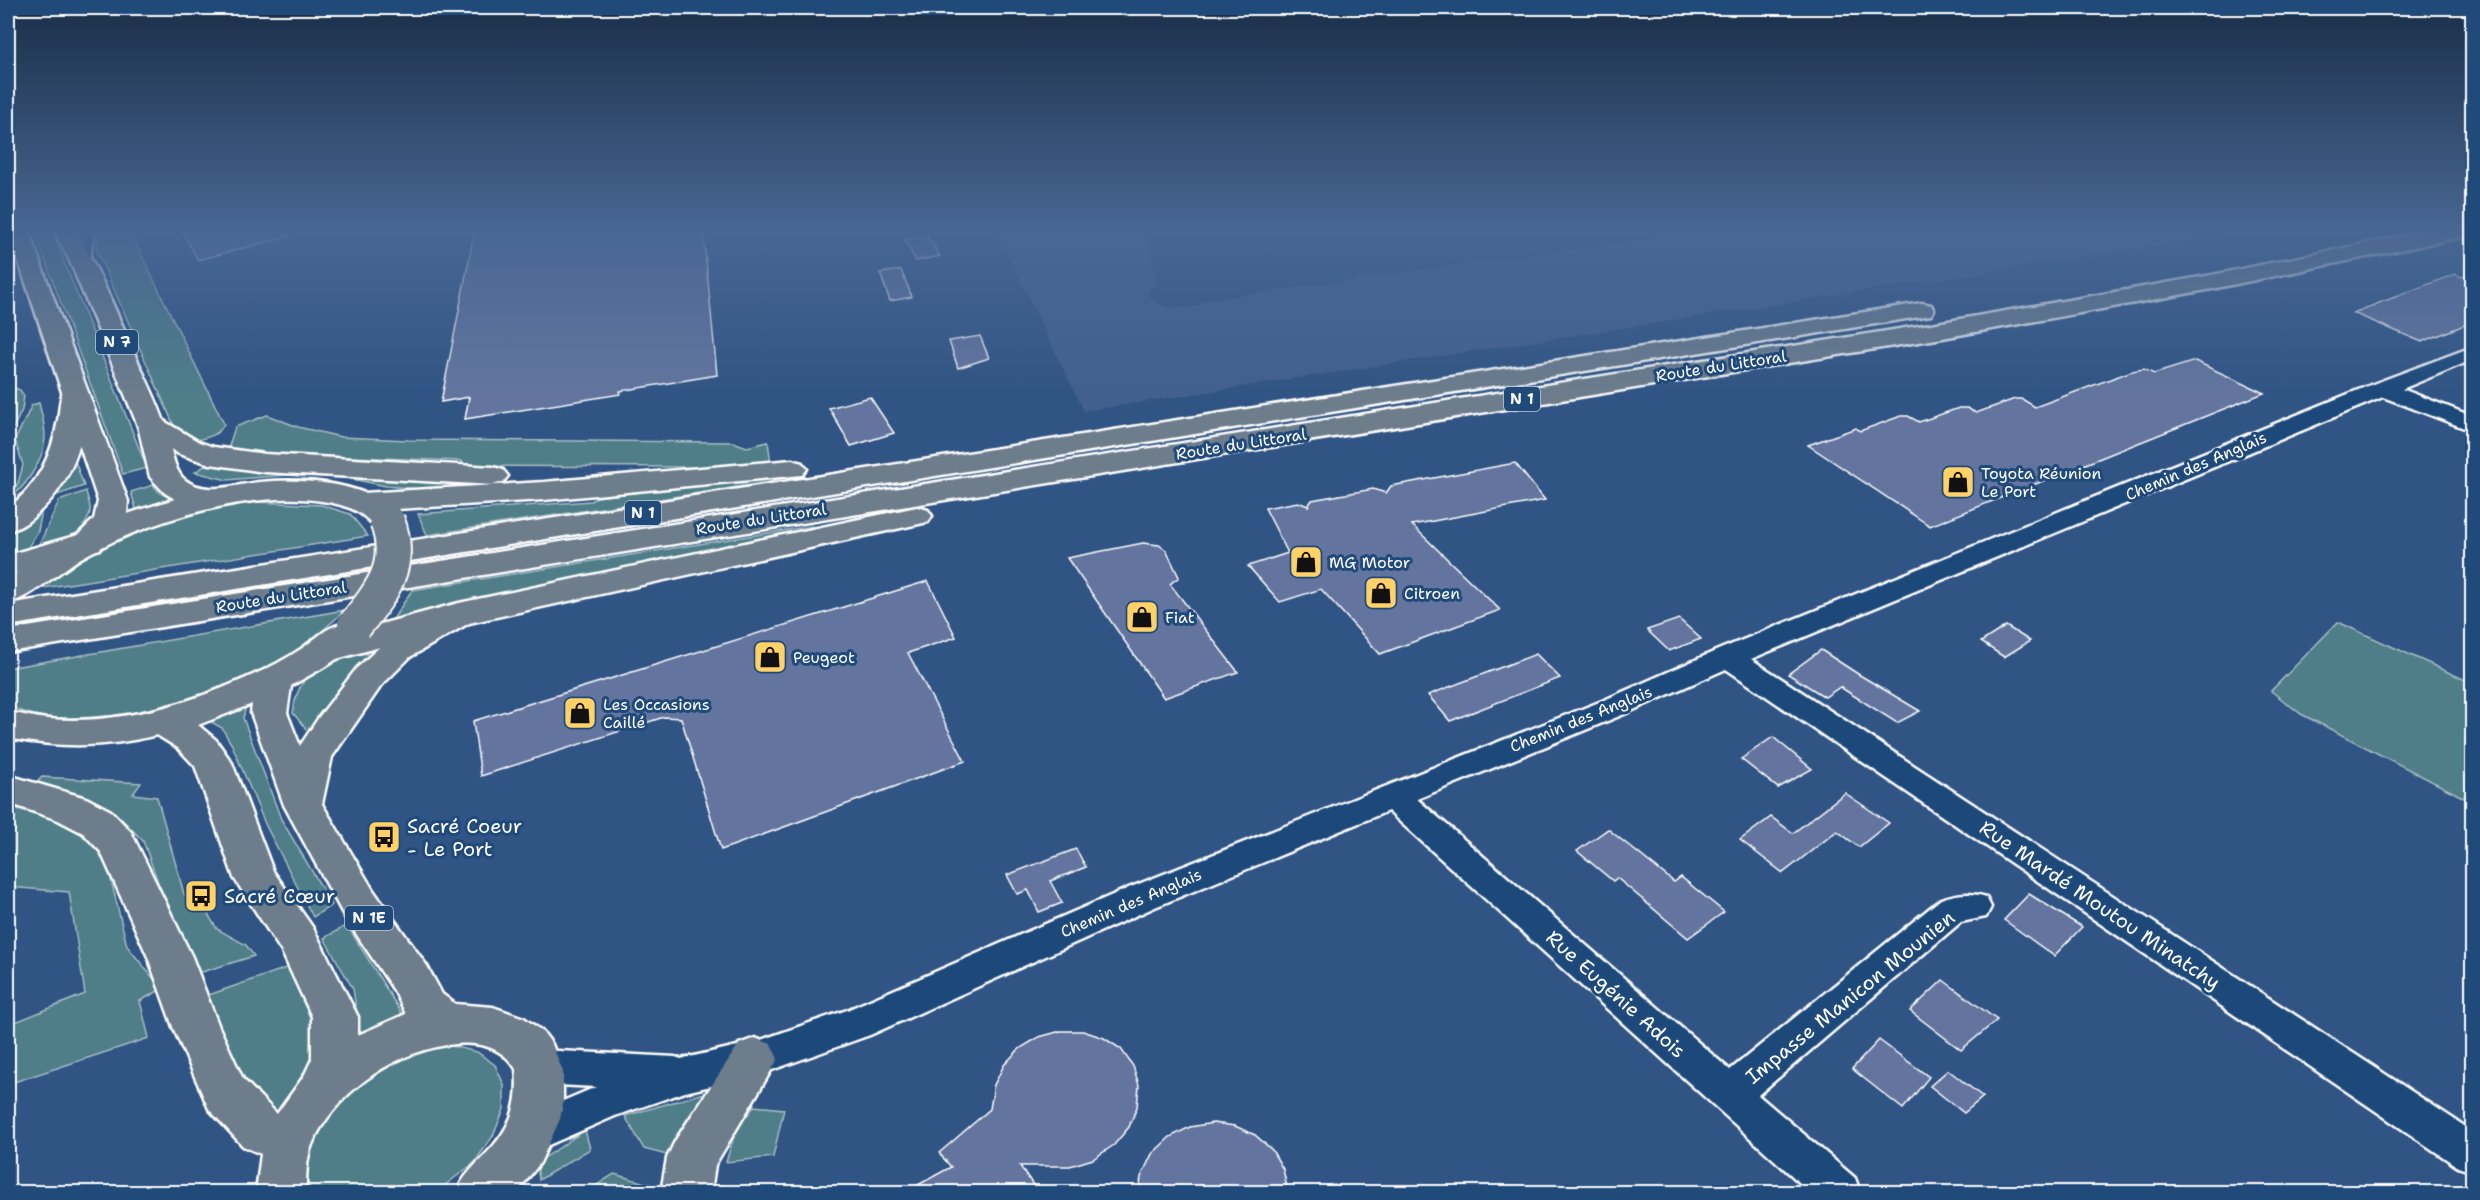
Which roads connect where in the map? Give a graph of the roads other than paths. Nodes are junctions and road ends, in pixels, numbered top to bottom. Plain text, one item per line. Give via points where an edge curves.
1 (28, 285) edge
2 (92, 285) edge
3 (2069, 285) edge
4 (2195, 285) edge
5 (2472, 353) edge
6 (2381, 389) junction
7 (75, 394) junction
8 (2472, 424) edge
9 (1278, 425) junction
10 (152, 426) junction
11 (711, 476) junction
12 (219, 498) junction
13 (375, 512) junction
14 (8, 522) edge
15 (89, 542) junction
16 (15, 578) edge
17 (459, 614) junction
18 (8, 615) edge
19 (8, 641) edge
20 (322, 651) junction
21 (1728, 657) junction
22 (273, 679) junction
23 (162, 722) junction
24 (8, 725) edge
25 (8, 789) edge
26 (1392, 796) junction
27 (303, 805) junction
28 (1974, 907) dead end
29 (445, 1023) junction
30 (755, 1059) junction
31 (539, 1067) junction
32 (685, 1075) junction
33 (320, 1093) junction
34 (1729, 1095) junction
35 (530, 1134) junction
36 (288, 1142) junction
37 (2472, 1153) edge
38 (493, 1189) edge
39 (280, 1192) edge
40 (686, 1192) edge
41 (1840, 1192) edge

1 - 7 main road
2 - 10 main road, N 7
3 - 9 main road, Route du Littoral / N 1
4 - 9 main road, Route du Littoral / N 1 via 2050,311
5 - 6 street, Chemin des Anglais
6 - 8 street
6 - 21 street, Chemin des Anglais
7 - 14 main road via 71,432 57,472 34,502
7 - 15 main road via 113,507 106,526
9 - 11 main road
9 - 17 main road
9 - 18 main road, Route du Littoral / N 1
9 - 19 main road, Route du Littoral / N 1 via 778,516
10 - 11 main road via 189,448 210,455 265,463 476,476
10 - 12 main road, N 7 via 160,463 170,483 185,492
11 - 13 main road via 532,492
12 - 13 main road via 305,491
12 - 15 main road via 156,515
13 - 20 main road, bridge via 396,548 392,571 355,625
15 - 16 main road
17 - 20 main road
17 - 27 main road via 398,649 369,677 313,756
20 - 22 main road
21 - 26 street, Chemin des Anglais
21 - 37 street, Rue Mardé Moutou Minatchy
22 - 23 main road
22 - 27 main road, N 1E via 269,713
23 - 24 main road via 78,734 38,733
23 - 33 main road via 204,748 213,763 255,878 298,941 335,1017 335,1059
25 - 36 main road via 72,809 98,822 117,843 166,948 226,1094 260,1130
26 - 30 street, Chemin des Anglais via 1143,897 857,1023
26 - 34 street, Rue Eugénie Adois
27 - 29 main road, N 1E via 358,902 411,979 426,1008
28 - 34 street, Impasse Manicon Mounien via 1953,909
29 - 31 main road via 478,1023 506,1030 527,1045
29 - 33 main road via 378,1047
30 - 32 street, Chemin des Anglais
30 - 40 main road via 692,1158
31 - 32 street, Chemin des Anglais
31 - 35 main road via 541,1099
32 - 35 street, Chemin des Anglais via 606,1101
33 - 36 main road
34 - 41 street, Rue Eugénie Adois
35 - 38 main road
36 - 39 main road via 280,1169

